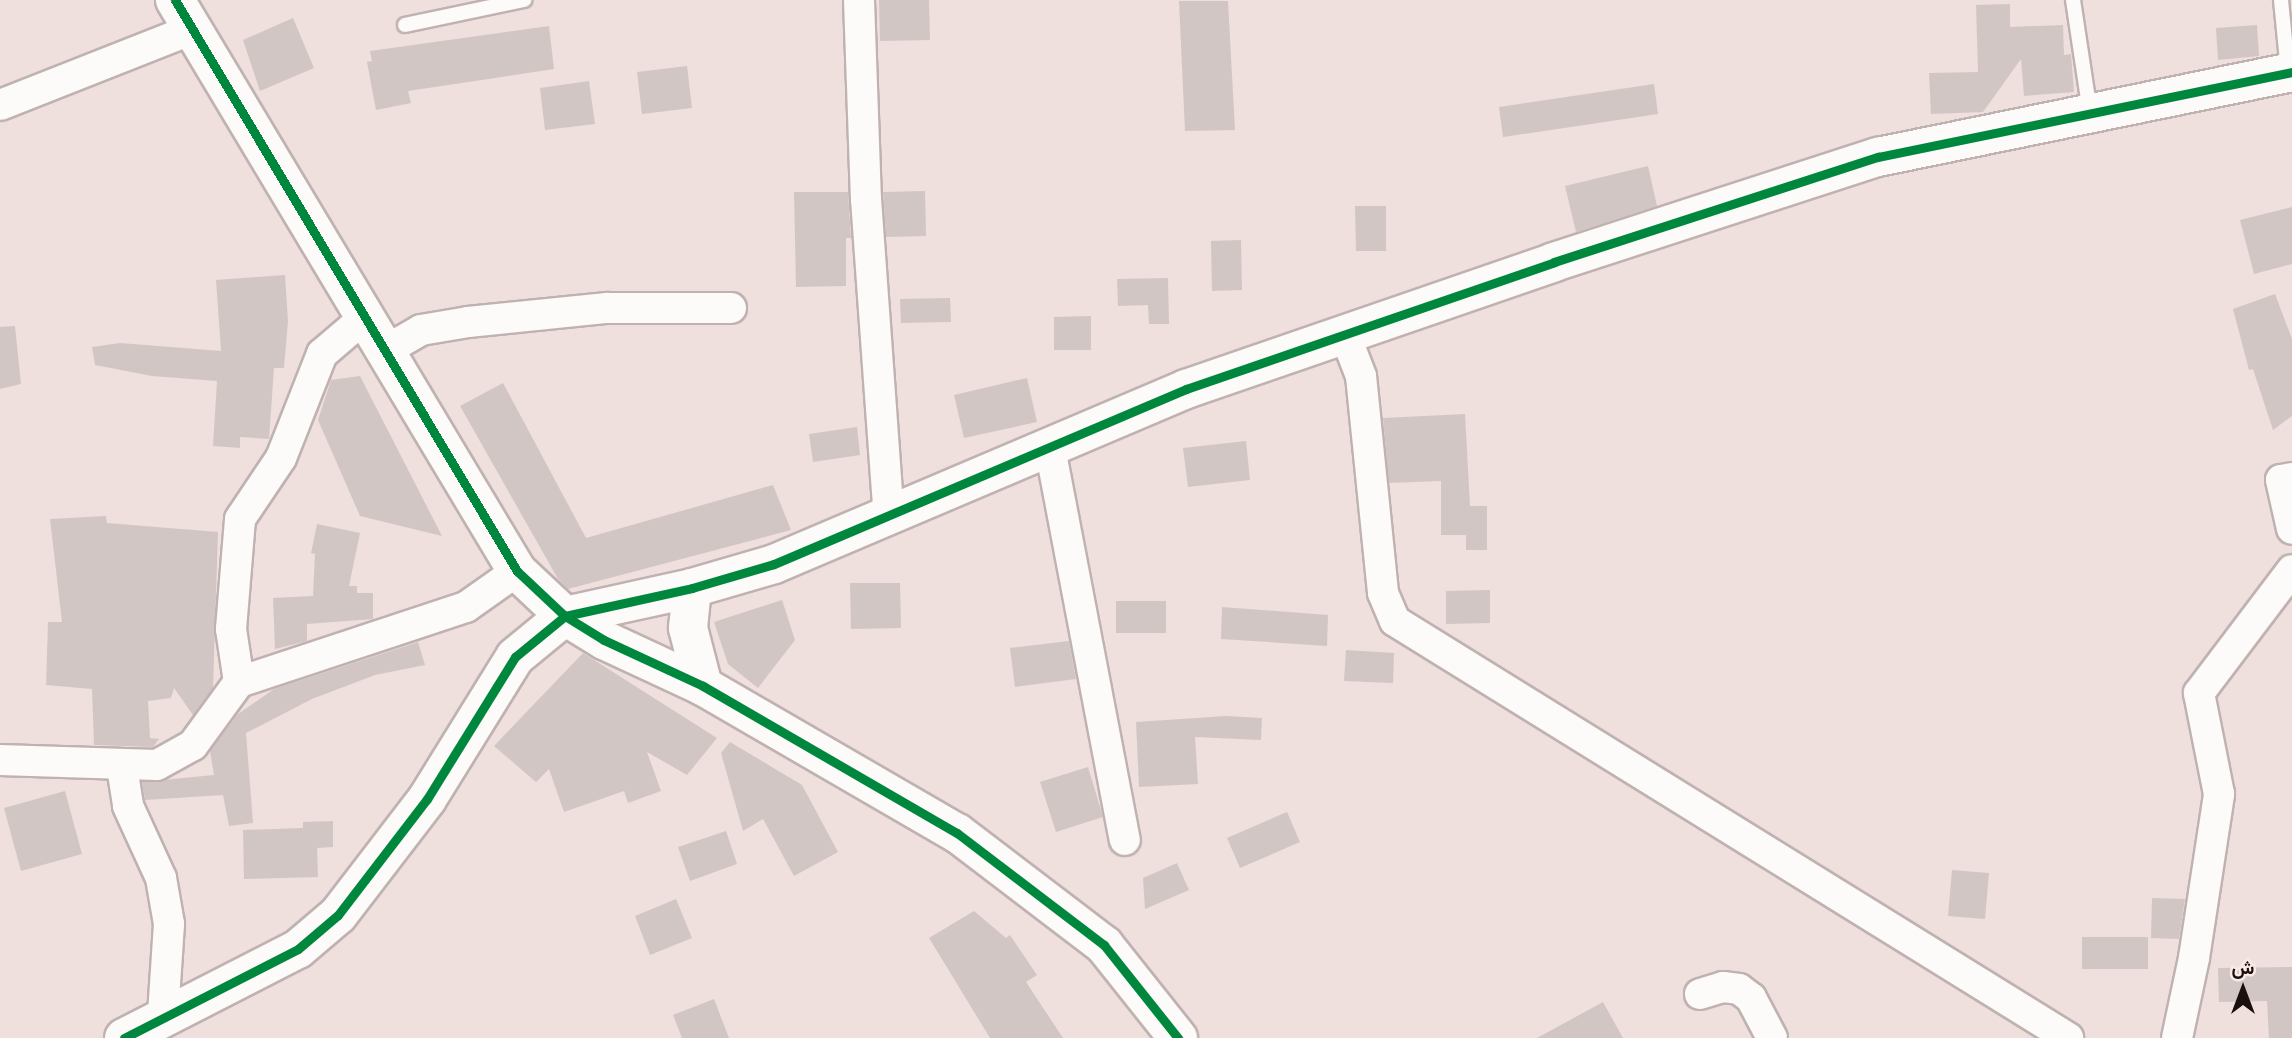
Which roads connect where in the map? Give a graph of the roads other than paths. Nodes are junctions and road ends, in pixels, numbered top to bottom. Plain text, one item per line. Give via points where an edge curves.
1 (524, 0) edge
2 (859, 0) edge
3 (2073, 0) edge
4 (2281, 0) edge
5 (184, 15) edge
6 (405, 25) dead end
7 (2291, 77) edge
8 (0, 106) edge
9 (2090, 114) junction
10 (731, 308) dead end
11 (363, 319) junction
12 (1345, 332) junction
13 (383, 352) junction
14 (1050, 448) junction
15 (2292, 478) edge
16 (889, 516) junction
17 (2292, 529) edge
18 (2292, 570) edge
19 (517, 571) junction
20 (692, 588) junction
21 (565, 616) junction
22 (239, 682) junction
23 (704, 686) junction
24 (0, 760) edge
25 (122, 767) junction
26 (1125, 840) dead end
27 (1700, 994) dead end
28 (163, 1015) junction
29 (124, 1038) edge
30 (1178, 1038) edge
31 (1772, 1038) edge
32 (2068, 1038) edge
33 (2177, 1038) edge

1 - 6 lane
2 - 16 street via 866,200
3 - 9 lane
4 - 7 lane
5 - 8 street
5 - 11 street
7 - 9 street
9 - 12 street via 1878,157
10 - 13 street via 607,308 467,322 421,330
11 - 13 street
11 - 22 street via 322,354 281,458 240,519 231,629
12 - 14 street via 1186,389
12 - 32 street via 1360,376 1383,593 1395,621
13 - 19 street
14 - 16 street
14 - 26 street
15 - 17 street via 2281,480
16 - 20 street via 774,565
18 - 33 street via 2199,693 2219,794
19 - 21 street
19 - 22 street via 466,607
20 - 21 street
20 - 23 street via 688,628
21 - 23 street via 604,640
21 - 28 street via 515,657 427,799 338,915 298,949
22 - 25 street via 193,745 157,765
23 - 30 street via 957,833 1040,892 1104,944
24 - 25 street
25 - 28 street via 128,806 160,878 167,913
27 - 31 street via 1723,987 1738,989 1751,998
28 - 29 street

